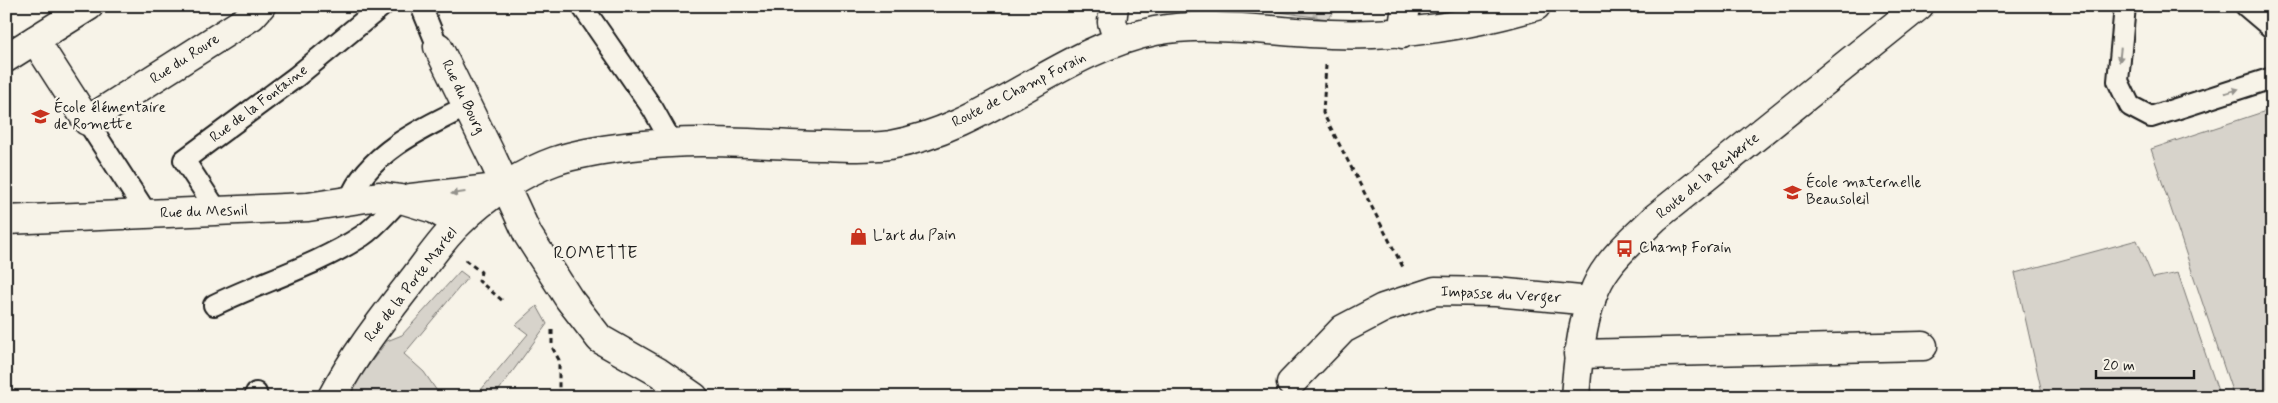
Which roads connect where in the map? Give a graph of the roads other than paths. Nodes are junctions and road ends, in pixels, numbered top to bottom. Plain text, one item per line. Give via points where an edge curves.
1 (89, 6) edge
2 (261, 6) edge
3 (382, 6) edge
4 (421, 6) edge
5 (582, 6) edge
6 (1114, 6) edge
7 (1406, 6) edge
8 (1536, 6) edge
9 (1918, 6) edge
10 (2125, 6) edge
11 (2246, 6) edge
12 (2272, 28) edge
13 (1402, 34) junction
14 (35, 40) junction
15 (1118, 41) junction
16 (438, 47) joint
17 (6, 58) edge
18 (2272, 78) edge
19 (468, 106) junction
20 (87, 121) junction
21 (672, 143) junction
22 (506, 187) junction
23 (401, 199) junction
24 (349, 201) junction
25 (218, 212) junction
26 (147, 214) junction
27 (6, 220) edge
28 (458, 223) junction
29 (1592, 301) junction
30 (214, 305) dead end
31 (1923, 346) dead end
32 (1578, 354) junction
33 (1291, 383) dead end
34 (332, 397) edge
35 (694, 397) edge
36 (1575, 397) edge

1 - 14 street
2 - 20 street, Rue du Roure via 252,16
3 - 25 lane, Rue de la Fontaine via 296,77 184,160
4 - 16 lane, Rue du Bourg
5 - 21 lane via 653,109
6 - 15 street via 1112,22
7 - 13 street
8 - 13 street, Route de Champ Forain via 1496,18
9 - 29 street, Route de la Reyberte via 1655,218 1607,268
10 -> 18 lane via 2118,81 2130,106 2151,117
11 - 12 lane
13 - 15 street, Route de Champ Forain via 1191,27
14 - 17 street
14 - 20 street
15 - 21 street, Route de Champ Forain via 958,122 913,141 873,147
16 - 19 street, Rue du Bourg
19 - 22 street, Rue du Bourg
19 - 24 lane via 416,130 392,149 356,184
20 - 26 lane
21 - 22 street, Route de Champ Forain via 567,158 534,170
22 -> 23 street, Rue du Mesnil
22 - 28 street, Rue de la Porte Martel
22 - 35 street, Rue du Bourg via 528,236 568,299 600,339
23 - 24 street, Rue du Mesnil via 379,196
23 - 28 street, Rue du Mesnil via 434,209
23 - 30 lane via 364,235 316,262
24 - 25 street, Rue du Mesnil via 308,207
25 - 26 street, Rue du Mesnil
26 - 27 street, Rue du Mesnil
28 - 34 street, Rue de la Porte Martel via 375,328
29 - 32 street, Route de la Reyberte
29 - 33 street, Impasse du Verger via 1496,292 1435,291 1383,308 1343,329
31 - 32 street
32 - 36 street, Route de la Reyberte

